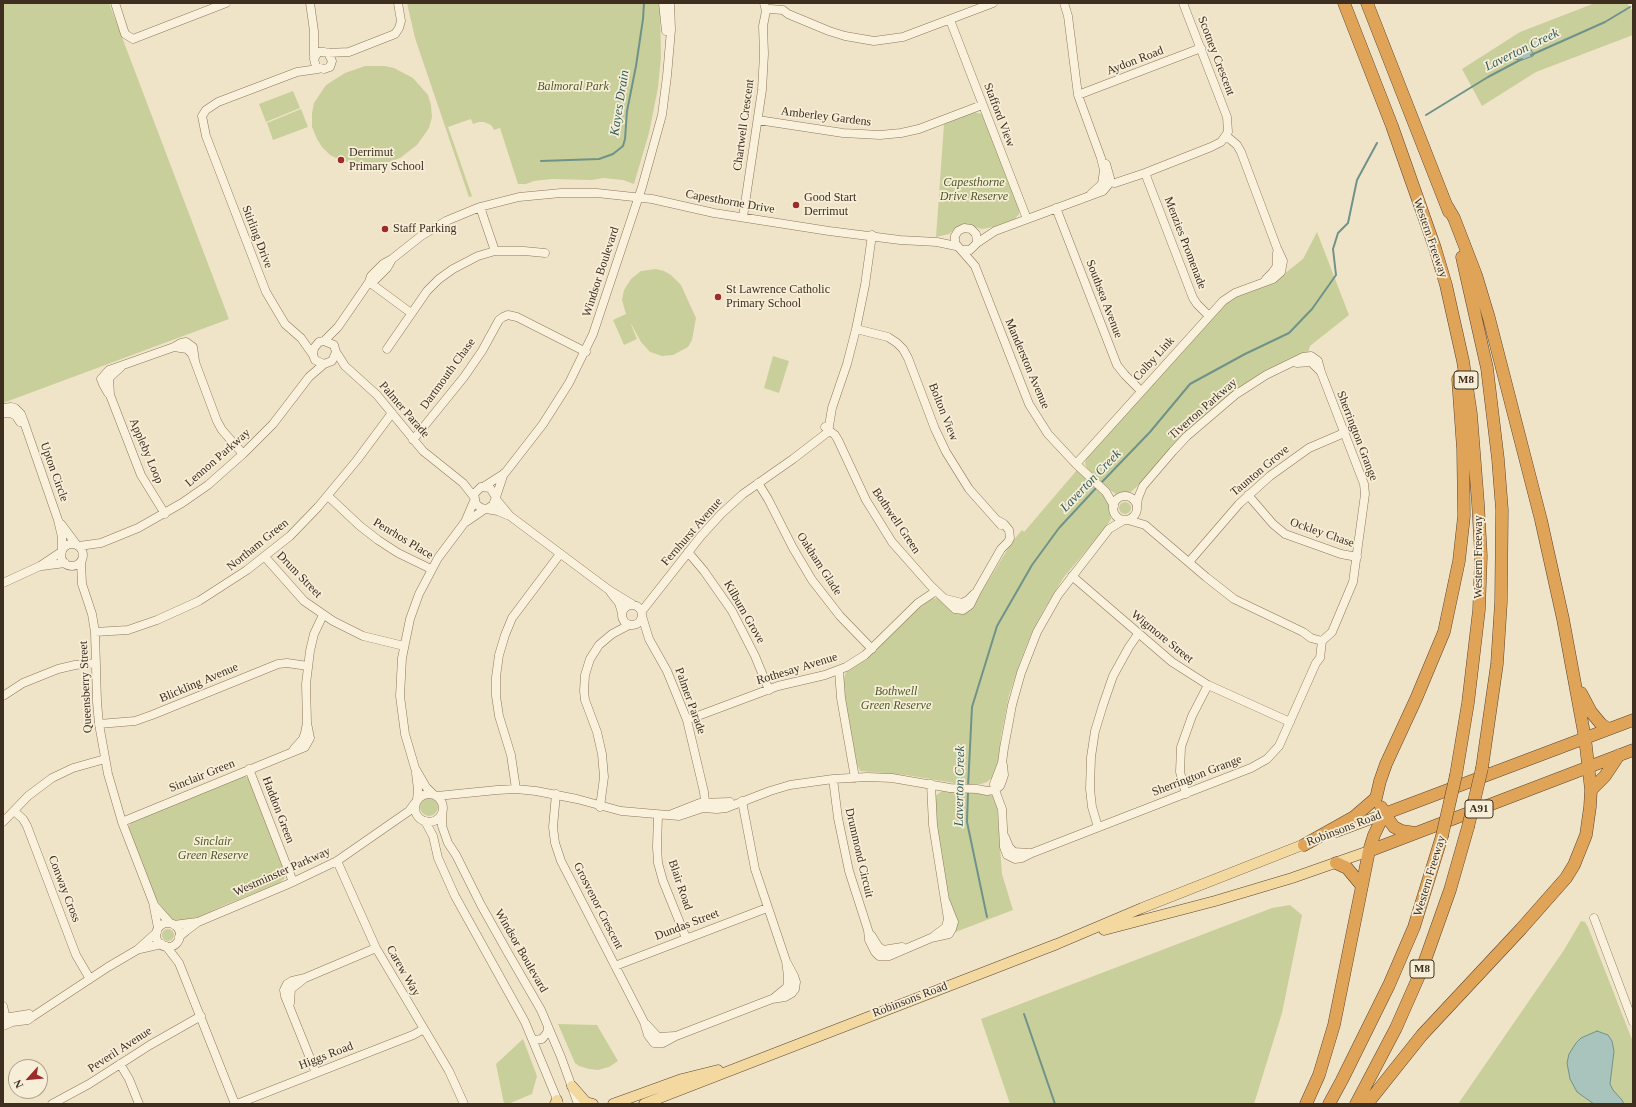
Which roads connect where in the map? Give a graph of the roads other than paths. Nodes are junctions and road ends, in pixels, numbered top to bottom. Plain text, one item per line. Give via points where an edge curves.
1 (114, 3) edge
2 (226, 3) edge
3 (310, 3) edge
4 (398, 3) edge
5 (663, 3) edge
6 (670, 3) edge
7 (993, 3) edge
8 (1064, 3) edge
9 (1183, 3) edge
10 (1344, 3) edge
11 (1367, 3) edge
12 (768, 8) edge
13 (950, 20) junction
14 (314, 31) junction
15 (1201, 48) junction
16 (349, 52) junction
17 (328, 53) junction
18 (314, 58) junction
19 (669, 58) junction
20 (331, 64) junction
21 (318, 69) junction
22 (297, 72) junction
23 (1078, 95) junction
24 (982, 105) junction
25 (758, 120) junction
26 (1228, 140) junction
27 (1145, 173) junction
28 (1108, 180) junction
29 (638, 198) junction
30 (1447, 206) junction
31 (480, 207) junction
32 (1056, 208) junction
33 (742, 217) junction
34 (1027, 220) junction
35 (974, 231) junction
36 (995, 231) junction
37 (956, 234) junction
38 (872, 235) junction
39 (937, 242) junction
40 (976, 244) junction
41 (959, 248) junction
42 (1435, 248) junction
43 (496, 251) junction
44 (546, 253) dead end
45 (975, 266) junction
46 (370, 282) junction
47 (411, 314) junction
48 (1209, 316) junction
49 (338, 327) junction
50 (856, 329) junction
51 (301, 338) junction
52 (323, 341) junction
53 (387, 349) dead end
54 (336, 350) junction
55 (586, 352) junction
56 (313, 356) junction
57 (1310, 359) joint
58 (325, 364) junction
59 (345, 366) junction
60 (309, 377) junction
61 (1141, 391) junction
62 (3, 408) edge
63 (3, 413) edge
64 (392, 413) junction
65 (825, 431) junction
66 (27, 433) junction
67 (1344, 433) junction
68 (414, 440) junction
69 (243, 454) junction
70 (1076, 464) junction
71 (505, 473) junction
72 (463, 483) junction
73 (758, 483) junction
74 (1143, 486) junction
75 (482, 487) junction
76 (1106, 492) junction
77 (1248, 495) junction
78 (328, 496) junction
79 (1124, 497) junction
80 (496, 498) junction
81 (474, 499) junction
82 (486, 509) junction
83 (1114, 509) junction
84 (1137, 509) junction
85 (165, 514) junction
86 (510, 516) junction
87 (58, 520) junction
88 (1126, 520) junction
89 (465, 522) junction
90 (1145, 526) junction
91 (1109, 529) junction
92 (101, 543) junction
93 (78, 545) junction
94 (61, 552) junction
95 (688, 552) junction
96 (560, 554) junction
97 (265, 557) junction
98 (1357, 557) junction
99 (82, 560) junction
100 (1189, 562) junction
101 (67, 564) junction
102 (40, 566) junction
103 (431, 569) junction
104 (1072, 576) junction
105 (3, 583) edge
106 (82, 584) junction
107 (933, 588) junction
108 (609, 590) junction
109 (653, 596) junction
110 (633, 604) junction
111 (959, 606) joint
112 (622, 614) junction
113 (642, 614) junction
114 (323, 615) junction
115 (631, 625) junction
116 (95, 632) junction
117 (612, 634) junction
118 (1138, 634) junction
119 (650, 639) junction
120 (1320, 640) junction
121 (404, 646) junction
122 (872, 649) junction
123 (96, 663) junction
124 (308, 666) junction
125 (1573, 671) junction
126 (835, 672) junction
127 (1208, 685) junction
128 (769, 690) junction
129 (3, 696) edge
130 (687, 720) junction
131 (1633, 720) edge
132 (1290, 722) junction
133 (99, 724) junction
134 (1608, 729) junction
135 (1585, 738) junction
136 (1633, 750) edge
137 (1619, 755) junction
138 (104, 759) junction
139 (1589, 766) junction
140 (415, 768) junction
141 (250, 769) junction
142 (854, 778) junction
143 (833, 779) junction
144 (931, 784) junction
145 (996, 787) junction
146 (516, 789) junction
147 (1379, 790) junction
148 (1591, 790) junction
149 (466, 793) junction
150 (556, 794) junction
151 (1186, 794) junction
152 (435, 795) junction
153 (742, 801) junction
154 (416, 802) junction
155 (702, 804) junction
156 (600, 807) junction
157 (14, 811) junction
158 (443, 811) junction
159 (1384, 814) junction
160 (658, 815) junction
161 (422, 820) junction
162 (3, 822) edge
163 (122, 822) junction
164 (391, 823) junction
165 (1098, 827) junction
166 (1416, 833) junction
167 (1304, 845) junction
168 (1369, 851) junction
169 (337, 861) junction
170 (1336, 863) junction
171 (293, 882) junction
172 (1362, 886) junction
173 (153, 902) junction
174 (767, 908) junction
175 (1594, 918) dead end
176 (198, 922) junction
177 (172, 924) junction
178 (158, 930) junction
179 (686, 938) junction
180 (178, 939) junction
181 (1056, 944) junction
182 (164, 945) junction
183 (376, 948) junction
184 (137, 950) junction
185 (179, 962) junction
186 (615, 966) junction
187 (90, 979) junction
188 (3, 1006) edge
189 (201, 1016) junction
190 (4, 1021) edge
191 (1633, 1022) edge
192 (548, 1028) junction
193 (424, 1029) junction
194 (534, 1040) junction
195 (764, 1057) junction
196 (120, 1064) junction
197 (316, 1073) junction
198 (572, 1086) junction
199 (456, 1089) junction
200 (557, 1103) edge
201 (52, 1104) edge
202 (139, 1104) edge
203 (236, 1104) edge
204 (458, 1104) edge
205 (464, 1104) edge
206 (578, 1104) edge
207 (593, 1104) edge
208 (613, 1104) edge
209 (644, 1104) edge
210 (1306, 1104) edge
211 (1329, 1104) edge
212 (1356, 1104) edge
213 (1367, 1104) edge

1 - 2 street via 124,28 140,36
3 - 14 street
4 - 16 street via 401,21 397,31 384,39
5 - 19 street, Windsor Boulevard
6 - 19 street, Windsor Boulevard
7 - 13 street
8 - 23 street
9 - 15 street, Scotney Crescent
10 - 42 highway, Western Freeway / M8 via 1392,126
11 - 30 highway, Western Freeway / M8
12 - 13 street via 845,36 874,41 903,37
12 - 25 street, Chartwell Crescent
13 - 24 street, Stafford View
14 - 17 street
14 - 18 street
15 - 23 street, Aydon Road
15 - 26 street, Scotney Crescent via 1227,117
16 - 17 street
16 - 20 street
17 - 18 street via 321,52
17 - 20 street
18 - 21 street
18 - 22 street, Stirling Drive
19 - 29 street, Windsor Boulevard via 662,115
20 - 21 street via 324,70
21 - 22 street, Stirling Drive
22 - 51 street, Stirling Drive via 218,102 202,116 206,136 268,298 285,324
23 - 28 street
24 - 25 street, Amberley Gardens via 919,129 880,135 843,133
24 - 34 street, Stafford View
25 - 33 street, Chartwell Crescent
26 - 27 street via 1223,145 1211,147
26 - 48 street, Colby Link via 1243,159 1283,261 1281,272 1275,278 1230,296
27 - 28 street via 1127,179
27 - 48 street, Menzies Promenade via 1193,298
28 - 32 street via 1091,194
29 - 31 street, Lennon Parkway via 597,193 554,193 518,197
29 - 33 street, Capesthorne Drive
29 - 55 street, Windsor Boulevard via 602,312
30 - 125 highway via 1476,275 1490,318 1541,520
30 - 212 highway, Western Freeway / M8, bridge via 1468,277 1487,368 1498,459 1502,510 1497,664 1482,768 1450,890 1422,969 1396,1028
31 - 43 street
31 - 46 street, Lennon Parkway via 434,228 407,246 376,270
32 - 34 street
32 - 61 street, Southsea Avenue via 1118,365
33 - 38 street, Capesthorne Drive
34 - 36 street
35 - 36 street
35 - 37 street via 964,228
35 - 40 street via 977,237
36 - 40 street
37 - 39 street, Capesthorne Drive
37 - 41 street via 954,240
38 - 39 street, Capesthorne Drive
38 - 50 street
39 - 41 street, Capesthorne Drive
40 - 41 street via 970,250
40 - 45 street
41 - 45 street, Manderston Avenue
42 - 147 highway via 1456,354 1463,449 1464,516 1452,600 1444,632 1386,764
42 - 211 highway, Western Freeway / M8, bridge via 1461,354 1471,414 1481,556 1479,610 1470,688 1456,775 1442,836 1414,927 1389,984
43 - 44 street
43 - 47 street via 469,260 444,275 433,284
45 - 70 street, Manderston Avenue via 1029,404 1048,434
46 - 47 street
46 - 49 street, Lennon Parkway
47 - 53 street
48 - 61 street, Colby Link
49 - 52 street, Lennon Parkway
49 - 54 street, Lennon Parkway
50 - 65 street via 847,364 827,416
50 - 111 street, Bolton View via 888,338 903,349 946,452 970,489 999,521 1005,535 1001,549 977,591
51 - 52 street
51 - 56 street, Stirling Drive
52 - 54 street via 331,343
52 - 56 street, Lennon Parkway via 314,348
54 - 58 street, Lennon Parkway via 332,361
54 - 59 street, Palmer Parade
55 - 68 street, Dartmouth Chase via 517,317 502,317 482,351
55 - 71 street, Windsor Boulevard via 551,413
56 - 58 street via 318,362
56 - 60 street, Lennon Parkway
57 - 67 street, Sherrington Grange via 1320,372
57 - 74 street, Tiverton Parkway via 1290,364 1255,382 1224,404 1187,436
58 - 59 street
58 - 60 street, Lennon Parkway
59 - 64 street, Palmer Parade via 377,395
60 - 69 street, Lennon Parkway via 273,424
61 - 70 street, Colby Link
62 - 66 street, Upton Circle via 11,407 18,410
63 - 66 street, Upton Circle via 16,416
64 - 68 street, Palmer Parade
64 - 78 street, Northam Green
65 - 73 street, Fernhurst Avenue via 793,459
65 - 107 street, Bothwell Green via 835,435 859,488 878,521 908,561
66 - 87 street, Upton Circle
67 - 77 street, Taunton Grove via 1293,458
67 - 98 street, Sherrington Grange via 1364,484
68 - 72 street, Palmer Parade
69 - 85 street, Lennon Parkway via 208,485
69 - 85 street, Appleby Loop via 222,430 196,361 187,349 174,347 109,370 102,376 102,384 110,395 141,476
70 - 76 street, Manderston Avenue
71 - 75 street, Windsor Boulevard
71 - 80 street, Windsor Boulevard
72 - 75 street, Palmer Parade
72 - 81 street, Palmer Parade
73 - 95 street, Fernhurst Avenue via 721,514
73 - 122 street, Oakham Glade via 812,580 840,616
74 - 79 street, Tiverton Parkway
74 - 84 street, Tiverton Parkway
75 - 80 street via 490,488
75 - 81 street via 476,491
76 - 79 street, Manderston Avenue
76 - 83 street, Manderston Avenue
77 - 98 street, Ockley Chase via 1285,534 1341,554
77 - 100 street, Taunton Grove
78 - 97 street, Northam Green
78 - 103 street, Penrhos Place via 378,540
79 - 83 street via 1118,499
79 - 84 street via 1133,500
80 - 82 street via 493,505
80 - 86 street
81 - 82 street via 478,507
81 - 89 street
82 - 86 street
82 - 89 street
83 - 88 street via 1117,517
83 - 91 street
84 - 88 street via 1134,516
84 - 90 street
85 - 92 street, Lennon Parkway
86 - 96 street
87 - 93 street, Upton Circle
87 - 94 street, Upton Circle via 62,537
88 - 90 street
88 - 91 street
89 - 103 street
90 - 100 street
91 - 104 street
92 - 93 street, Lennon Parkway
92 - 99 street, Lennon Parkway
93 - 94 street via 69,544
93 - 99 street via 83,552
94 - 101 street
94 - 102 street
95 - 109 street, Fernhurst Avenue
95 - 128 street, Kilburn Grove via 704,570 732,611
96 - 108 street
96 - 146 street via 512,618 499,655 496,696 499,716 512,755
97 - 114 street, Drum Street via 304,601
97 - 116 street, Northam Green via 223,587 170,615 128,630
98 - 120 street, Sherrington Grange via 1353,582 1332,632
99 - 101 street via 75,566
99 - 106 street, Queensberry Street
100 - 120 street via 1234,599 1302,632 1313,634
101 - 102 street
101 - 106 street, Queensberry Street
102 - 105 street
103 - 121 street via 414,606
104 - 118 street, Wigmore Street
104 - 145 street via 1037,632 1021,673 1008,725 1002,763 1004,775
106 - 116 street, Queensberry Street
107 - 111 street, Bothwell Green
107 - 122 street, Rothesay Avenue
108 - 110 street
108 - 112 street
109 - 110 street, Fernhurst Avenue
109 - 113 street, Fernhurst Avenue
110 - 112 street via 627,606
110 - 113 street via 638,606
112 - 115 street via 624,621
112 - 117 street
113 - 115 street via 638,624
113 - 119 street, Palmer Parade
114 - 121 street, Drum Street via 363,636
114 - 124 street, Sinclair Green via 312,640
115 - 117 street
115 - 119 street, Palmer Parade
116 - 123 street, Queensberry Street
117 - 156 street via 594,653 584,683 585,700 602,754 603,787
118 - 127 street, Wigmore Street via 1172,662
118 - 165 street via 1113,676 1096,731 1091,757 1090,789
119 - 130 street, Palmer Parade via 673,683
120 - 132 street, Sherrington Grange via 1322,654
121 - 140 street via 400,683 401,709
122 - 126 street, Rothesay Avenue
123 - 129 street via 58,669 23,683
123 - 133 street, Queensberry Street
124 - 133 street, Blickling Avenue via 278,664 135,721
124 - 141 street, Sinclair Green via 308,743 305,747
125 - 134 highway via 1591,712
125 - 135 highway
126 - 128 street, Rothesay Avenue
126 - 142 street
127 - 132 street, Wigmore Street
127 - 151 street via 1192,716 1181,747 1180,772
128 - 130 street, Rothesay Avenue
130 - 155 street, Palmer Parade via 695,751 699,774 698,793
131 - 134 highway, Robinsons Road / A91
132 - 151 street, Sherrington Grange via 1278,746 1262,763
133 - 138 street, Queensberry Street
134 - 135 highway, Robinsons Road / A91
135 - 139 highway
135 - 159 highway, Robinsons Road / A91
136 - 137 highway, Robinsons Road / A91
137 - 139 highway, Robinsons Road / A91
137 - 148 highway via 1605,776
138 - 157 street via 73,768 52,778 35,789
138 - 163 street, Queensberry Street
139 - 148 highway
139 - 166 highway, Robinsons Road / A91
140 - 152 street via 426,787
140 - 154 street via 418,790
141 - 163 street, Sinclair Green
141 - 171 street, Haddon Green
142 - 143 street
142 - 144 street via 892,778
143 - 144 street, Drummond Circuit via 848,871 868,930 883,950 911,946 931,938 948,923 935,840
143 - 153 street via 790,785
144 - 145 street via 987,791
145 - 165 street, Sherrington Grange via 1004,800 1004,834 1012,855 1032,853
146 - 149 street
146 - 150 street
147 - 159 highway
147 - 167 highway via 1374,801 1354,817
148 - 213 highway via 1586,835 1566,878 1422,1035
149 - 152 street
149 - 158 street
150 - 156 street
150 - 186 street, Grosvenor Crescent via 553,821 558,853
151 - 165 street, Sherrington Grange
152 - 154 street via 424,794
152 - 158 street via 442,802
153 - 155 street
153 - 174 street, Grosvenor Crescent via 755,869
154 - 161 street via 415,811
154 - 164 street, Westminster Parkway via 409,811
155 - 160 street via 683,816
156 - 160 street
157 - 162 street
157 - 187 street, Conway Cross via 27,826 76,955
158 - 161 street via 433,821
158 - 192 street, Windsor Boulevard via 442,826 448,843 541,1010
159 - 166 highway via 1397,829
159 - 167 main road, Robinsons Road / A91
159 - 168 highway
160 - 179 street, Blair Road via 658,863
161 - 164 street, Westminster Parkway via 404,819
161 - 194 street via 433,836 438,858 455,896
163 - 173 street, Queensberry Street
164 - 169 street, Westminster Parkway
166 - 168 highway, Robinsons Road / A91
167 - 181 main road, Robinsons Road / A91
168 - 170 main road, Robinsons Road / A91
168 - 172 highway
169 - 171 street, Westminster Parkway
169 - 183 street, Carew Way
170 - 172 highway via 1347,868
170 - 181 main road, Robinsons Road / A91 via 1215,901
171 - 176 street, Westminster Parkway
172 - 210 highway via 1334,1025 1319,1075
173 - 177 street, Queensberry Street
173 - 178 street, Queensberry Street
174 - 179 street, Dundas Street
174 - 186 street, Grosvenor Crescent via 786,961 788,985 772,999 676,1036 658,1037 644,1022
175 - 191 street
176 - 177 street, Westminster Parkway
176 - 180 street, Westminster Parkway
177 - 178 street via 164,924
177 - 180 street via 179,930
178 - 182 street via 157,939
178 - 184 street
179 - 186 street, Dundas Street
180 - 182 street via 172,945
180 - 185 street
181 - 195 main road, Robinsons Road / A91
182 - 184 street
182 - 185 street
183 - 193 street, Carew Way
183 - 197 street via 305,978 291,989 290,1006
184 - 187 street
185 - 189 street
187 - 190 street via 28,1020
188 - 190 street
189 - 196 street, Peveril Avenue
189 - 203 street
192 - 194 street via 542,1039
192 - 198 street, Windsor Boulevard
193 - 197 street, Higgs Road
193 - 199 street, Carew Way via 449,1071
194 - 200 street
195 - 208 main road, Robinsons Road via 682,1079
195 - 209 main road, Robinsons Road
196 - 201 street, Peveril Avenue
196 - 202 street
197 - 203 street, Higgs Road
198 - 206 street, Windsor Boulevard
198 - 207 main road via 586,1102
199 - 204 street, Carew Way
199 - 205 street, Carew Way

